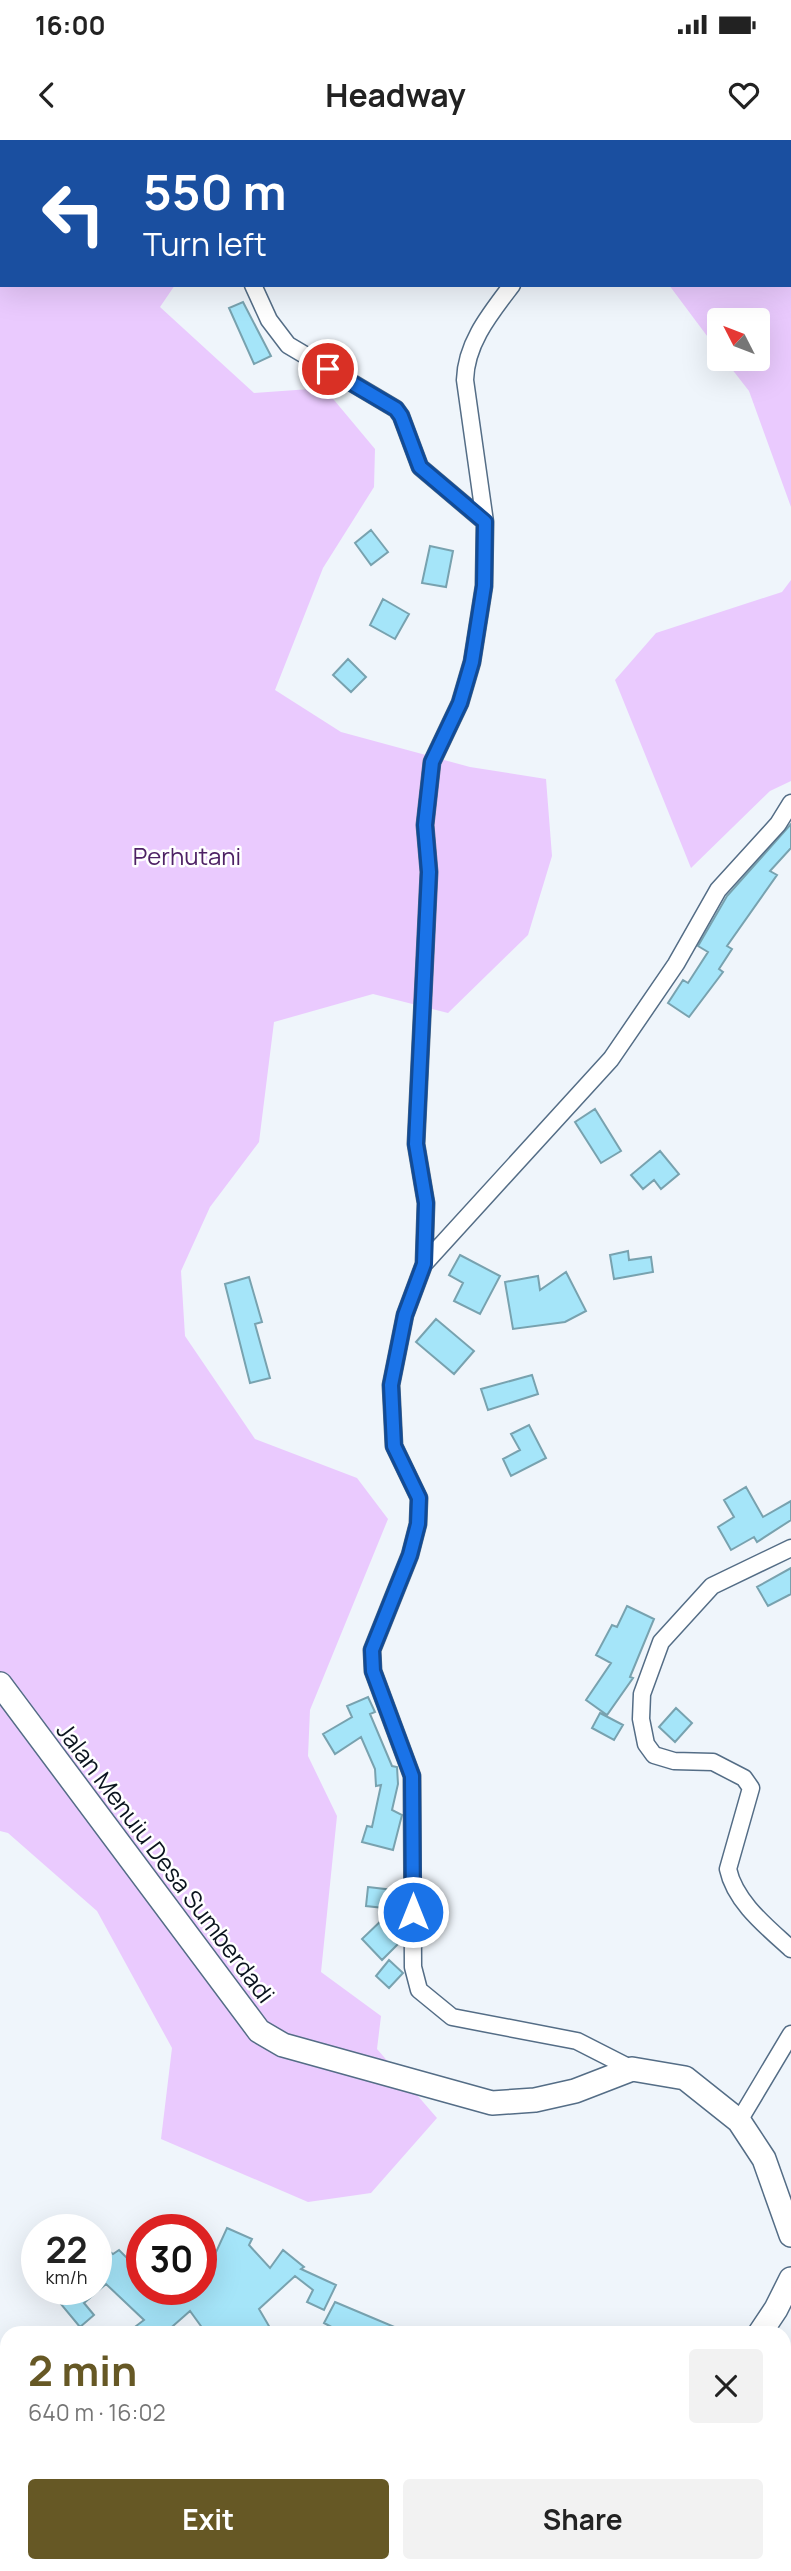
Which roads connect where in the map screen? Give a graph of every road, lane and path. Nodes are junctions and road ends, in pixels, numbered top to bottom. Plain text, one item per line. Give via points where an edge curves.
1 (254, 287) edge
2 (511, 287) edge
3 (485, 522) junction
4 (791, 803) edge
5 (785, 827) edge
6 (424, 1264) junction
7 (791, 1548) edge
8 (0, 1684) edge
9 (791, 1949) edge
10 (791, 2034) edge
11 (632, 2069) junction
12 (739, 2121) junction
13 (791, 2235) edge
14 (791, 2279) edge
15 (765, 2326) edge

1 - 3 street via 269,320 288,345 396,409 420,467
2 - 3 street via 466,362
3 - 6 street via 484,586 472,662 460,703 432,762 425,825 429,872 416,1144 426,1203
4 - 5 street
5 - 6 street via 718,890 677,964 611,1059
6 - 11 street via 405,1315 391,1385 394,1446 419,1498 418,1524 372,1650 373,1671 412,1776 413,1967 419,1990 452,2017 577,2041
7 - 9 street via 712,1586 661,1642 642,1694 641,1719 646,1744 654,1755 674,1761 713,1762 744,1778 751,1788 728,1869 731,1882 738,1896
8 - 11 street, Jalan Menuiu Desa Sumberdadi via 259,2031 283,2045 492,2103 575,2091
10 - 12 street
11 - 12 street via 685,2078
12 - 13 street via 764,2159
14 - 15 street

